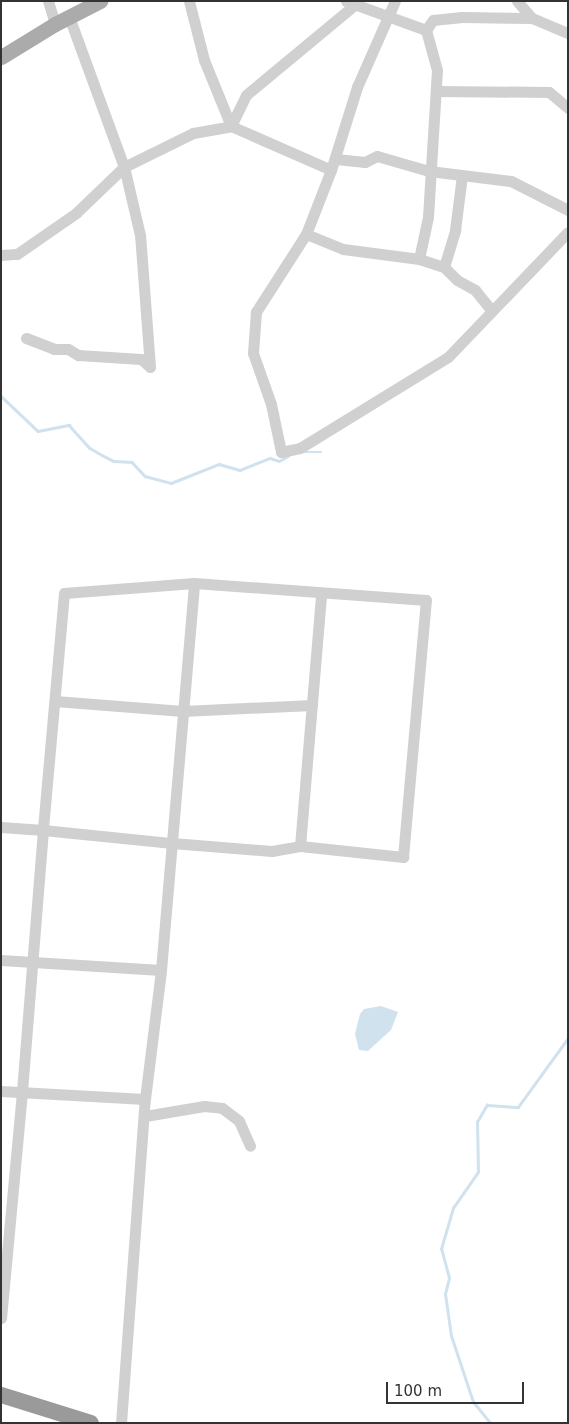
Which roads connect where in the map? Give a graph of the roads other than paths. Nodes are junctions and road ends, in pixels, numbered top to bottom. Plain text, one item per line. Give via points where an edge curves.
1 (48, 1) edge
2 (100, 1) edge
3 (189, 1) edge
4 (395, 1) edge
5 (517, 1) edge
6 (353, 2) edge
7 (69, 17) junction
8 (388, 18) junction
9 (532, 18) junction
10 (55, 24) junction
11 (426, 30) junction
12 (568, 33) edge
13 (1, 57) edge
14 (436, 91) junction
15 (568, 108) edge
16 (231, 126) junction
17 (333, 164) junction
18 (124, 167) junction
19 (429, 171) junction
20 (462, 175) junction
21 (568, 210) edge
22 (568, 232) edge
23 (306, 234) junction
24 (1, 255) edge
25 (419, 259) junction
26 (444, 267) junction
27 (492, 310) junction
28 (26, 338) dead end
29 (194, 583) junction
30 (321, 594) junction
31 (55, 701) junction
32 (312, 705) junction
33 (183, 711) junction
34 (1, 826) edge
35 (43, 830) junction
36 (172, 843) junction
37 (300, 846) junction
38 (1, 960) edge
39 (33, 962) junction
40 (161, 970) junction
41 (1, 1091) edge
42 (22, 1092) junction
43 (145, 1099) junction
44 (145, 1116) junction
45 (250, 1146) dead end
46 (1, 1318) edge
47 (1, 1395) edge
48 (91, 1423) edge
49 (121, 1423) edge

1 - 10 street
2 - 7 main road
3 - 16 street via 204,60
4 - 8 street
5 - 9 street
6 - 8 street
6 - 16 street via 246,95
7 - 10 main road
7 - 18 street
8 - 11 street
8 - 17 street via 357,87
9 - 11 street via 433,20
9 - 12 street
10 - 13 main road
11 - 14 street via 437,70
14 - 15 street via 549,92
14 - 19 street
16 - 17 street
16 - 18 street via 193,132
17 - 19 street via 365,162 377,156
17 - 23 street
18 - 24 street via 76,214 17,254
18 - 28 street via 140,235 150,366 140,359 78,355 68,349 54,349
19 - 20 street
19 - 25 street via 428,218
20 - 21 street via 512,180
20 - 26 street via 456,230
22 - 27 street
23 - 25 street via 343,248
23 - 27 street via 256,312 253,353 271,404 281,452 300,448 448,357
25 - 26 street
26 - 27 street via 456,280 475,290
29 - 30 street
29 - 31 street via 64,593
29 - 33 street
30 - 32 street
30 - 37 street via 426,600 403,857
31 - 33 street
31 - 35 street
32 - 33 street
32 - 37 street
33 - 36 street
34 - 35 street
35 - 36 street
35 - 39 street
36 - 37 street via 272,851
36 - 40 street
38 - 39 street
39 - 40 street
39 - 42 street
40 - 43 street
41 - 42 street
42 - 43 street
42 - 46 street
43 - 44 street
44 - 45 street via 204,1106 222,1108 239,1121
44 - 49 street
47 - 48 highway

